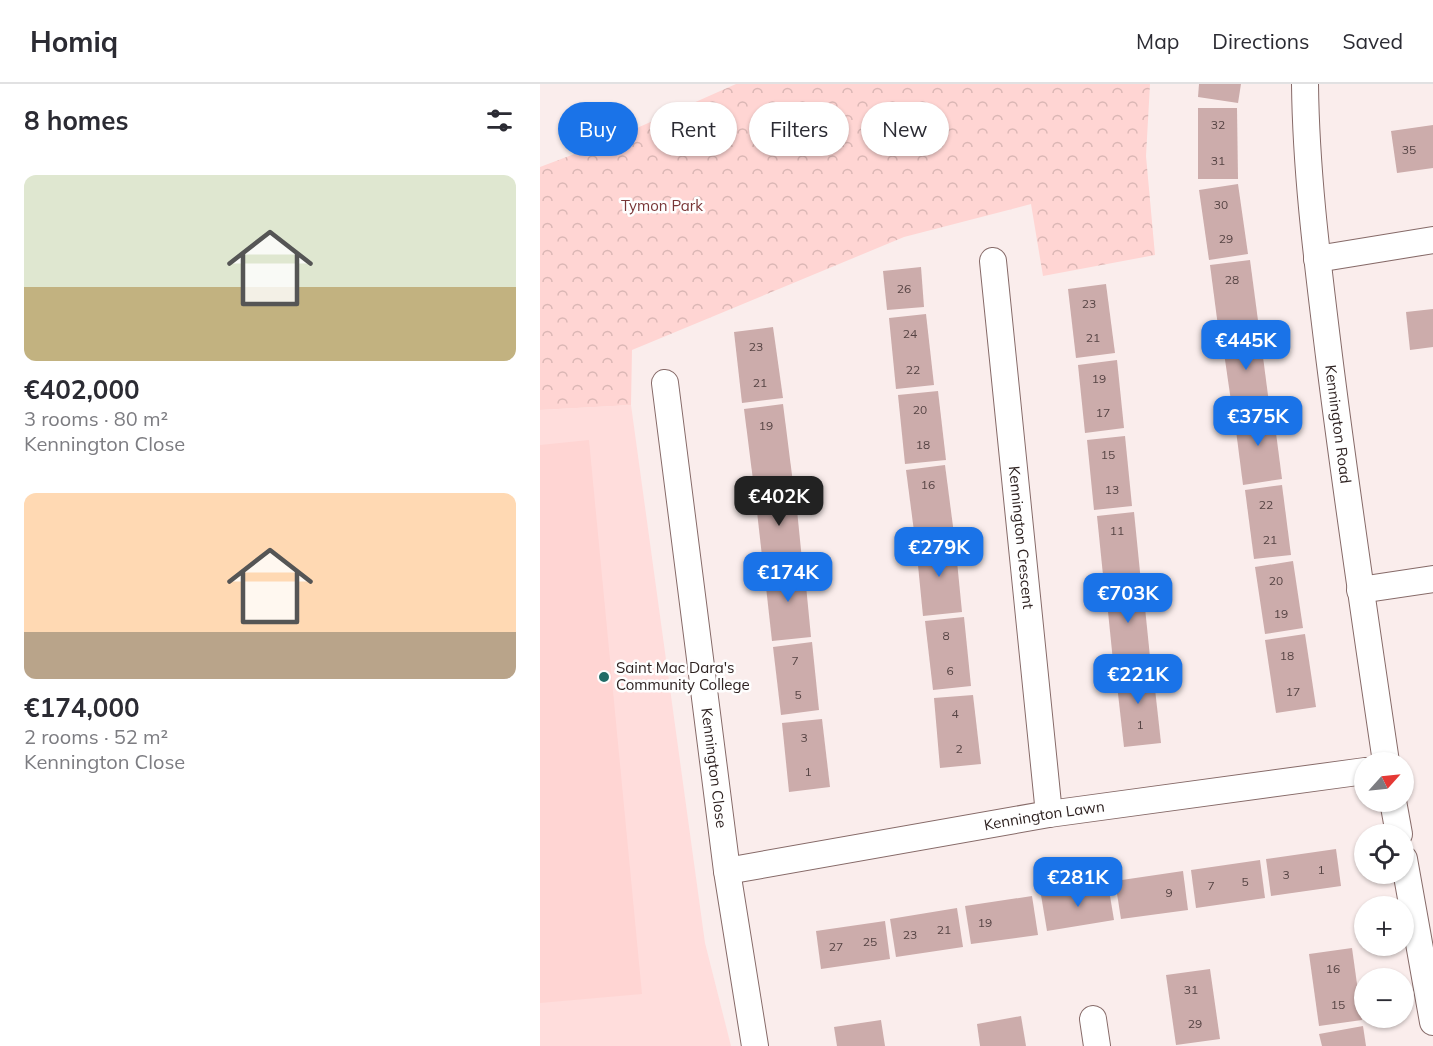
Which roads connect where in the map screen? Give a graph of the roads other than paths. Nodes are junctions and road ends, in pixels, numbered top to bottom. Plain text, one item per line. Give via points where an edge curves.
1 (1305, 84) edge
2 (1433, 240) edge
3 (1317, 259) junction
4 (993, 261) dead end
5 (665, 383) dead end
6 (1433, 579) edge
7 (1360, 590) junction
8 (1384, 752) edge
9 (1354, 772) edge
10 (1049, 814) junction
11 (727, 872) junction
12 (1412, 884) edge
13 (1425, 924) edge
14 (1093, 1018) dead end
15 (1433, 1023) edge
16 (755, 1046) edge
17 (1098, 1046) edge

1 - 3 street, Kennington Road via 1305,138
2 - 3 street
3 - 7 street, Kennington Road
4 - 10 street, Kennington Crescent
5 - 11 street, Kennington Close
6 - 7 street
7 - 8 street, Kennington Road
9 - 10 street, Kennington Lawn
10 - 11 street, Kennington Lawn
11 - 16 street, Kennington Close
12 - 13 street
13 - 15 street
14 - 17 street

